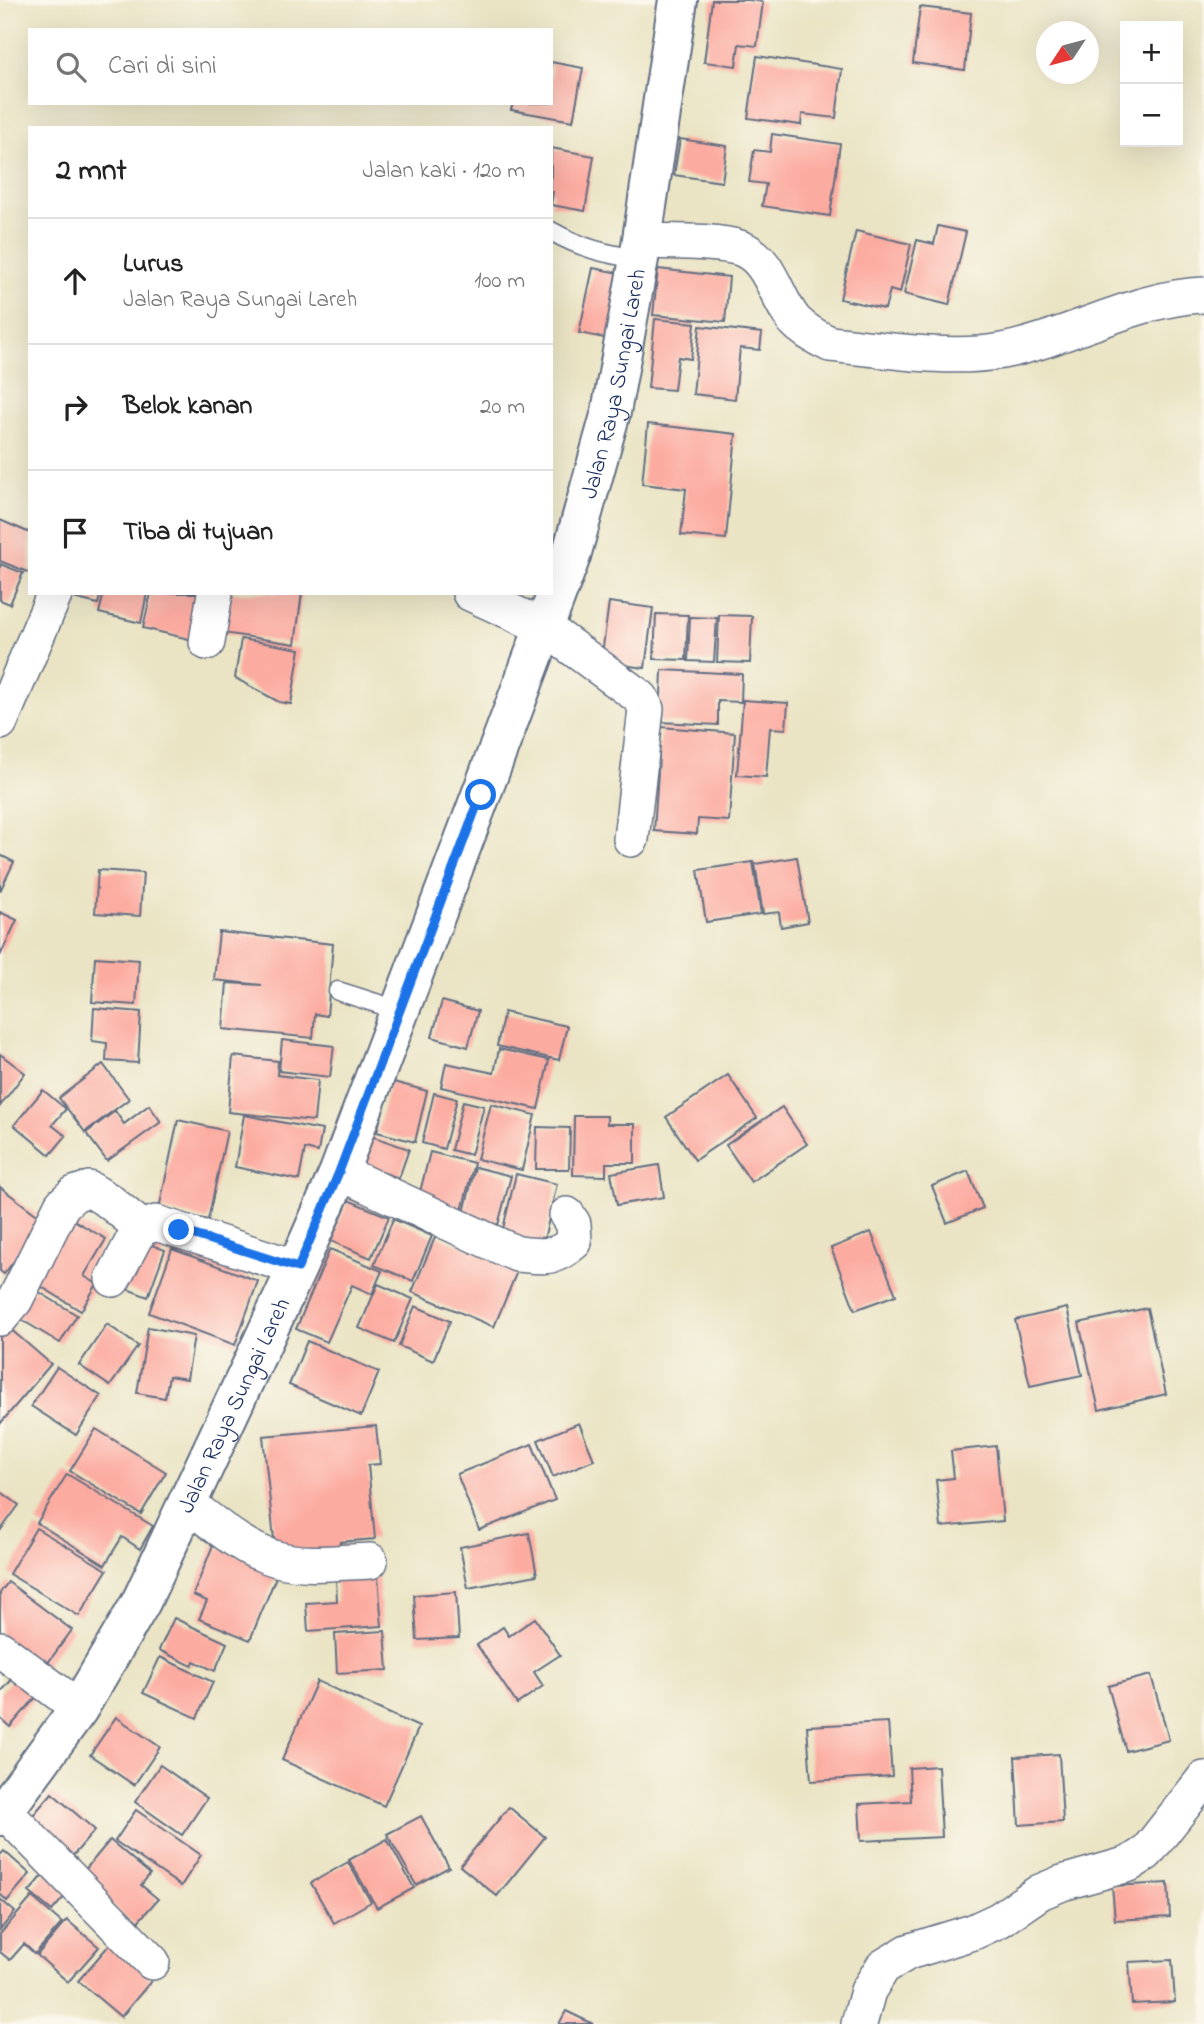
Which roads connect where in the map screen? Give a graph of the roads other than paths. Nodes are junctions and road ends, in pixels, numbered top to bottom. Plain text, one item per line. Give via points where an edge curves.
1 (678, 0) edge
2 (553, 232) edge
3 (640, 250) junction
4 (1204, 295) edge
5 (53, 595) edge
6 (215, 595) edge
7 (474, 595) edge
8 (544, 627) junction
9 (207, 642) dead end
10 (0, 722) edge
11 (631, 839) dead end
12 (338, 991) dead end
13 (401, 1011) junction
14 (339, 1172) junction
15 (567, 1215) dead end
16 (142, 1228) junction
17 (298, 1268) junction
18 (113, 1279) dead end
19 (0, 1318) edge
20 (188, 1504) junction
21 (370, 1561) dead end
22 (0, 1649) edge
23 (79, 1708) junction
24 (1204, 1779) edge
25 (2, 1814) edge
26 (152, 1962) dead end
27 (859, 2024) edge

1 - 3 street, Jalan Raya Sungai Lareh
2 - 3 lane via 608,254
3 - 4 street via 741,248 764,266 783,304 811,335 830,344 964,356 1030,343 1161,301
3 - 8 street, Jalan Raya Sungai Lareh via 611,412 571,556
5 - 10 street
6 - 9 street
7 - 8 street
8 - 11 street via 645,704
8 - 13 street, Jalan Raya Sungai Lareh
12 - 13 lane
13 - 14 street, Jalan Raya Sungai Lareh
14 - 15 street via 517,1254 562,1253 574,1242 573,1224
14 - 17 street, Jalan Raya Sungai Lareh
16 - 17 street via 156,1223
16 - 18 street
16 - 19 street via 89,1189 74,1194 62,1205 15,1300
17 - 20 street, Jalan Raya Sungai Lareh
20 - 21 street via 247,1547 276,1559
20 - 23 street, Jalan Raya Sungai Lareh via 141,1602
22 - 23 street
23 - 25 street, Jalan Raya Sungai Lareh
24 - 27 street via 1146,1853 1129,1864 1040,1892 999,1920 908,1952 883,1968 869,1991
25 - 26 street

